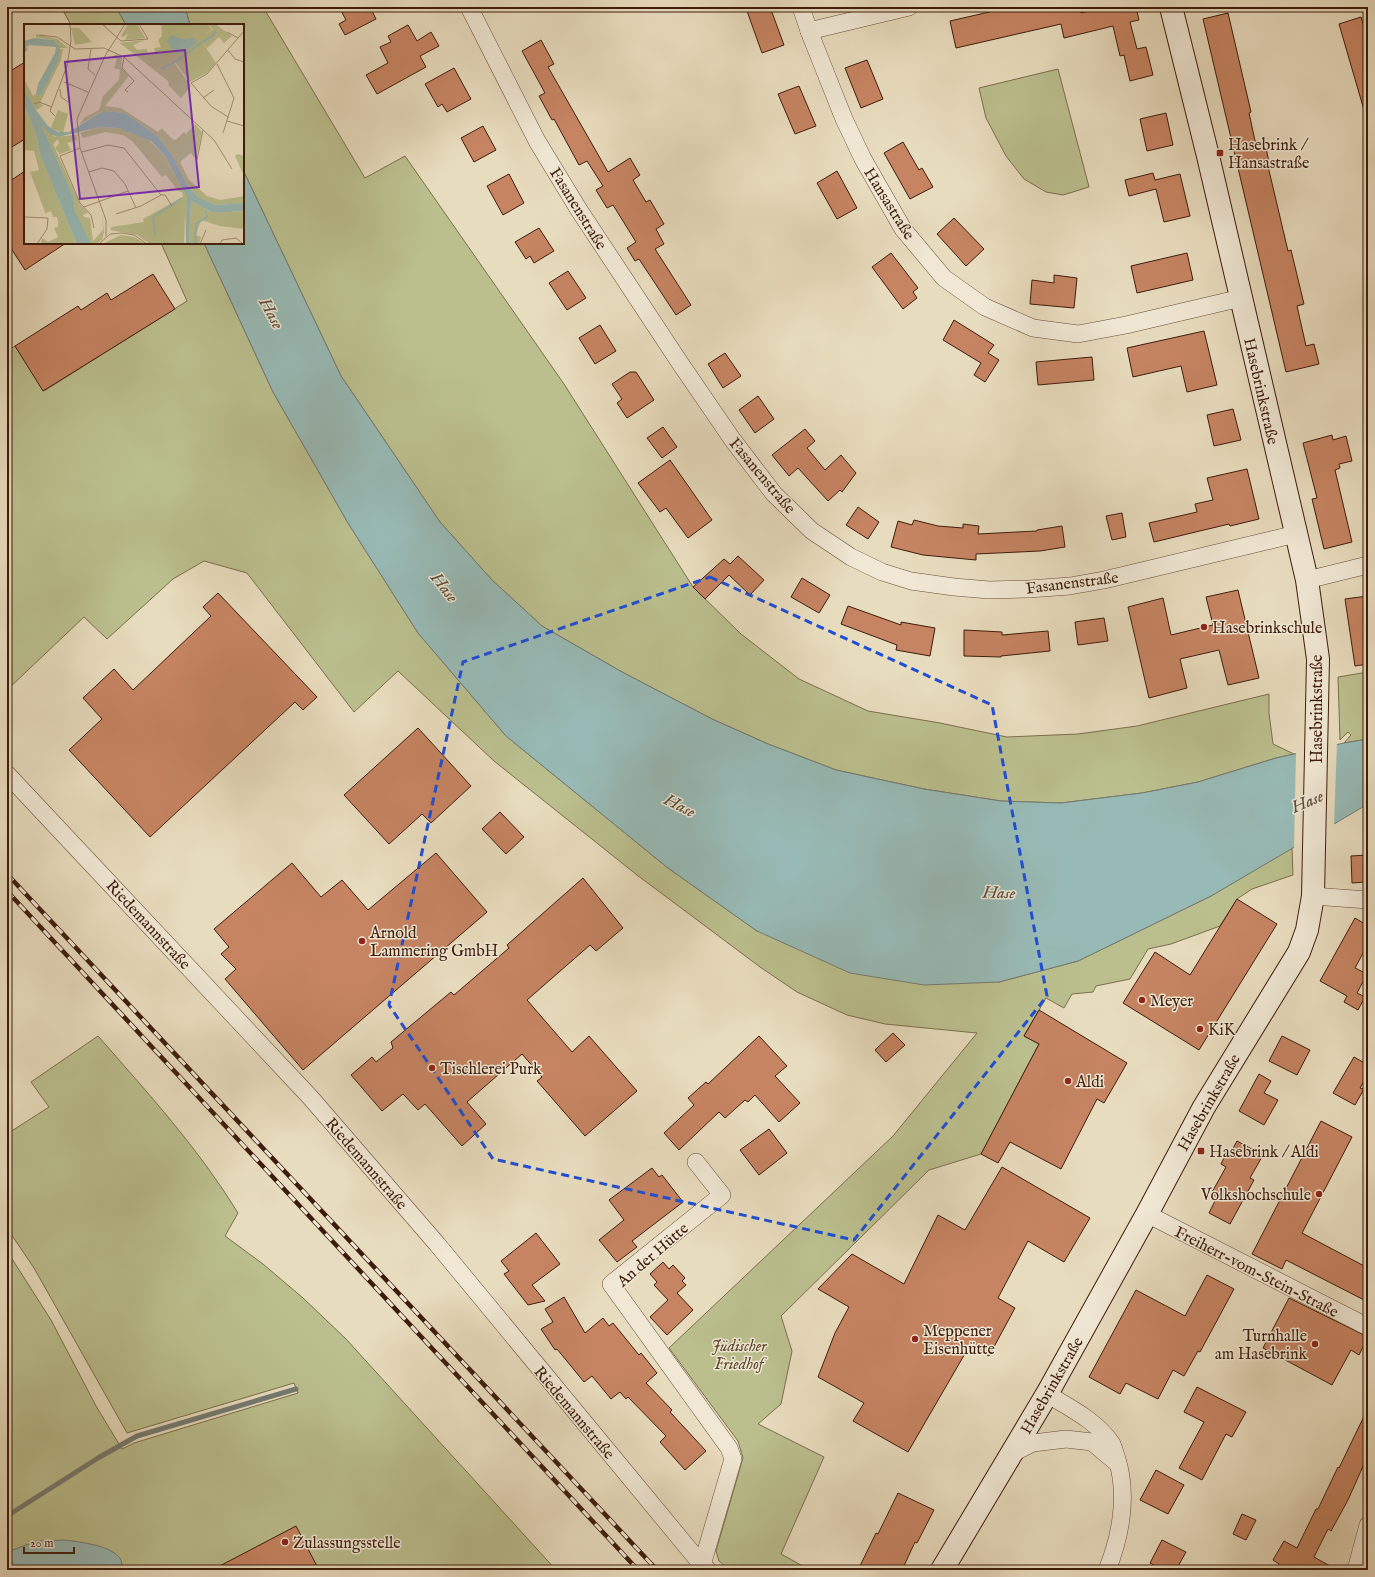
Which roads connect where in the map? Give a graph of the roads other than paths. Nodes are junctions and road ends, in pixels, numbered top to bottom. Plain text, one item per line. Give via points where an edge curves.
1 (469, 7) edge
2 (801, 7) edge
3 (909, 7) edge
4 (1171, 7) edge
5 (809, 31) junction
6 (1240, 298) junction
7 (1296, 534) junction
8 (1368, 565) edge
9 (1307, 580) junction
10 (7, 774) edge
11 (1313, 896) junction
12 (1368, 900) edge
13 (696, 1162) dead end
14 (1147, 1214) junction
15 (1368, 1328) edge
16 (1046, 1394) junction
17 (1011, 1454) junction
18 (1119, 1466) junction
19 (1368, 1526) edge
20 (705, 1567) edge
21 (942, 1570) edge
22 (1107, 1570) edge
23 (1356, 1570) edge

1 - 7 street, Fasanenstraße via 537,141 579,210 719,419 774,494 812,531 851,557 882,572 911,581 989,590 1028,589 1104,580
2 - 5 street, Hansastraße
3 - 5 street
4 - 6 street, Hasebrinkstraße
5 - 6 street, Hansastraße via 863,159 903,229 944,278 985,307 1033,328 1078,334
6 - 7 street, Hasebrinkstraße
7 - 9 street, Hasebrinkstraße
8 - 9 street
9 - 11 street, Hasebrinkstraße via 1318,659
10 - 20 street, Riedemannstraße via 310,1097 437,1244
11 - 12 street
11 - 14 street, Hasebrinkstraße via 1307,930 1299,952 1204,1106
13 - 20 street, An der Hütte via 722,1195 611,1284 729,1448 733,1459
14 - 15 street, Freiherr-vom-Stein-Straße
14 - 16 street, Hasebrinkstraße
16 - 17 street, Hasebrinkstraße
16 - 18 street via 1093,1423 1112,1445
17 - 18 street via 1033,1443 1066,1439 1092,1442
17 - 21 street, Hasebrinkstraße
18 - 22 street via 1122,1512 1115,1550
19 - 23 street

